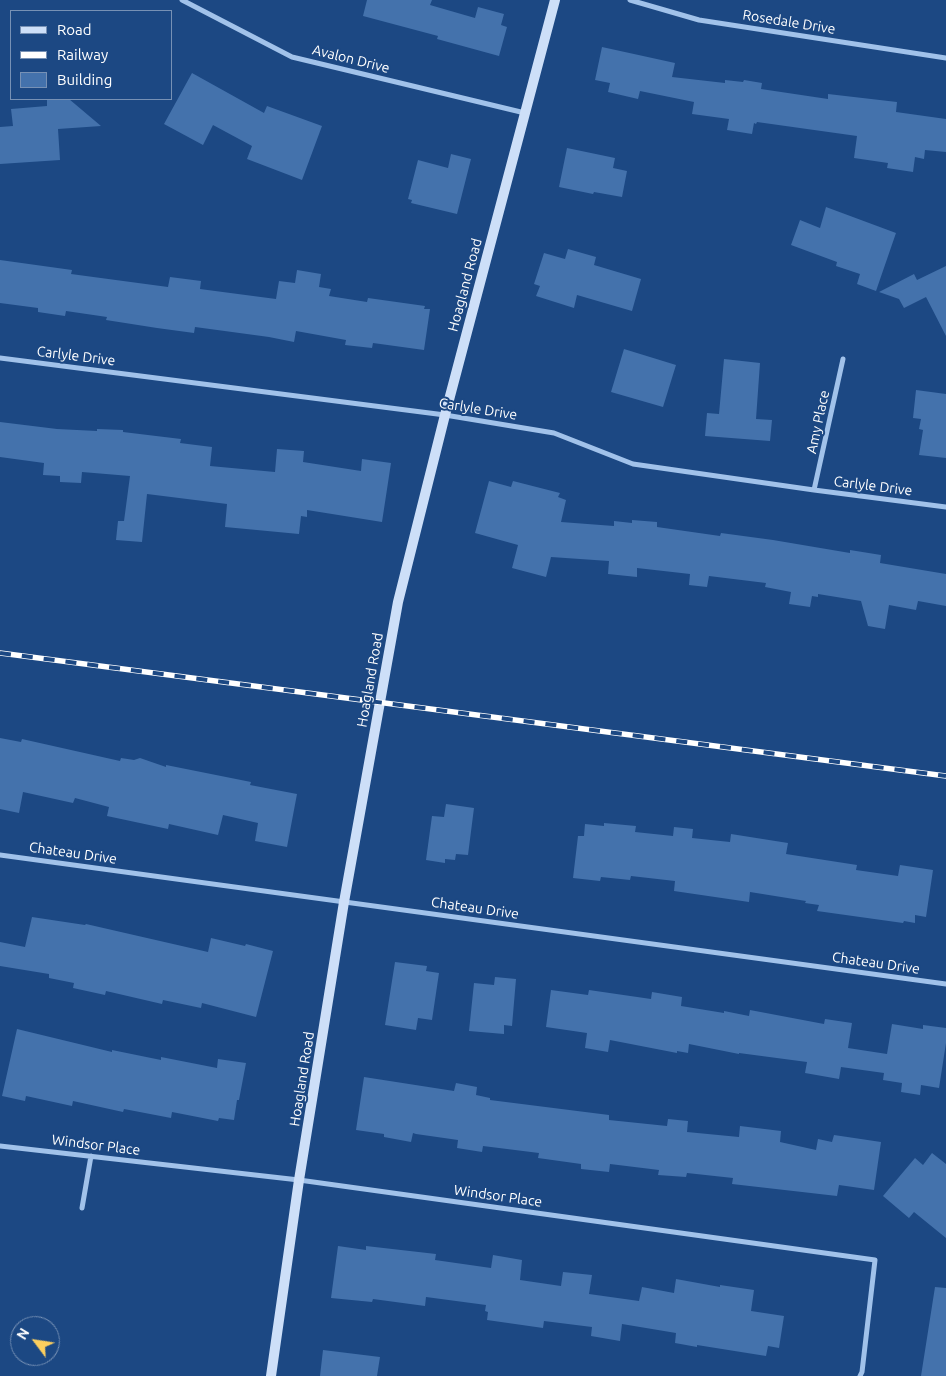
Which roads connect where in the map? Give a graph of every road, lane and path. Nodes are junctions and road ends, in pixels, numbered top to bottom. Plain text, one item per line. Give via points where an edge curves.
1 (182, 0) edge
2 (555, 0) edge
3 (630, 0) edge
4 (946, 58) edge
5 (524, 113) junction
6 (0, 358) edge
7 (843, 359) dead end
8 (445, 415) junction
9 (814, 490) junction
10 (946, 507) edge
11 (0, 855) edge
12 (344, 902) junction
13 (946, 984) edge
14 (0, 1146) edge
15 (91, 1156) junction
16 (299, 1180) junction
17 (82, 1208) dead end
18 (271, 1376) edge
19 (860, 1376) edge

1 - 5 street, Avalon Drive via 292,57
2 - 5 street, Hoagland Road
3 - 4 street, Rosedale Drive via 699,20
5 - 8 street, Hoagland Road
6 - 8 street, Carlyle Drive
7 - 9 street, Amy Place
8 - 9 street, Carlyle Drive via 554,433 633,464
8 - 12 street, Hoagland Road via 398,602
9 - 10 street, Carlyle Drive
11 - 12 street, Chateau Drive
12 - 13 street, Chateau Drive
12 - 16 street, Hoagland Road
14 - 15 street, Windsor Place
15 - 16 street, Windsor Place
15 - 17 street
16 - 18 street, Hoagland Road
16 - 19 street, Windsor Place via 874,1260

